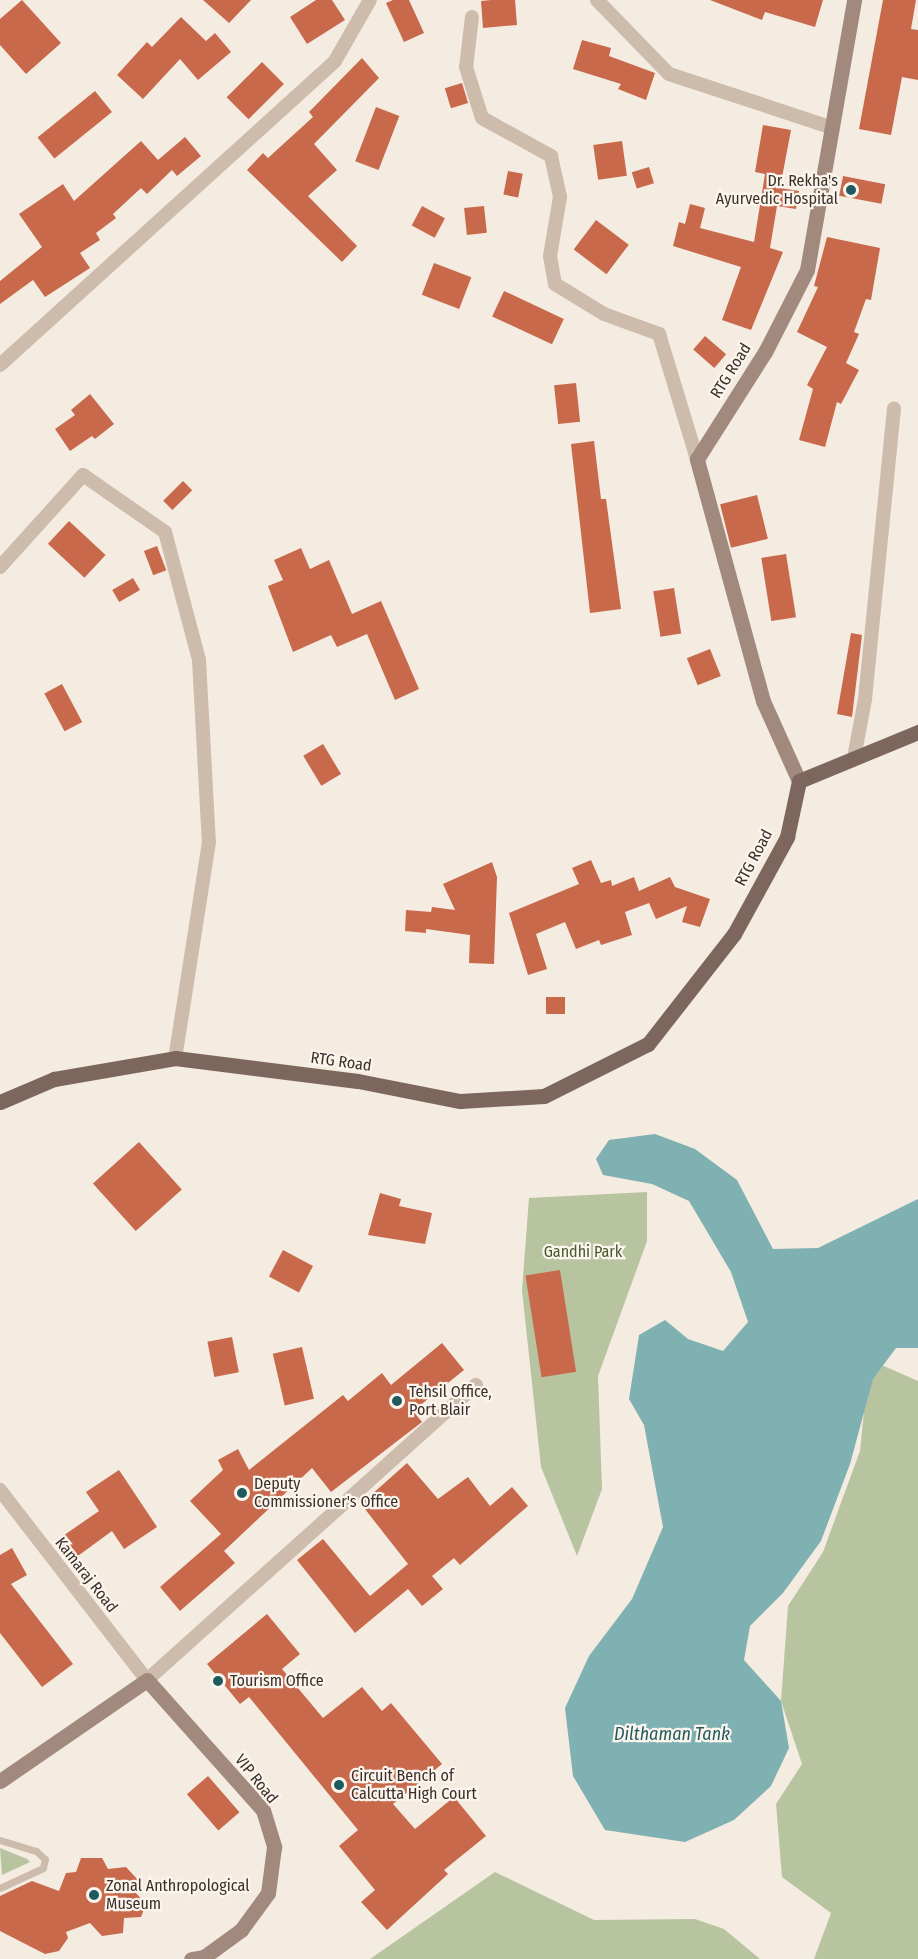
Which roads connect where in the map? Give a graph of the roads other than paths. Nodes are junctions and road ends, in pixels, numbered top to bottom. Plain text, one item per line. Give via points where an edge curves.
1 (370, 0) edge
2 (597, 0) edge
3 (854, 0) edge
4 (472, 17) dead end
5 (830, 127) junction
6 (0, 365) edge
7 (894, 408) dead end
8 (697, 459) junction
9 (0, 567) edge
10 (918, 732) edge
11 (854, 758) junction
12 (799, 781) junction
13 (175, 1058) junction
14 (0, 1102) edge
15 (477, 1385) dead end
16 (0, 1490) edge
17 (147, 1680) junction
18 (0, 1781) edge
19 (0, 1840) edge
20 (0, 1888) edge
21 (202, 1958) edge

1 - 6 street via 335,61
2 - 5 street via 669,74
3 - 5 main road, RTG Road
4 - 8 street via 466,67 482,118 551,156 560,197 550,256 555,284 604,314 659,334
5 - 8 main road, RTG Road via 807,270 765,352
7 - 11 street via 865,699
8 - 12 main road via 763,701
9 - 13 street via 83,475 165,532 199,660 209,842
10 - 11 main road
11 - 12 main road
12 - 13 main road, RTG Road via 787,837 734,934 648,1044 544,1096 460,1101 358,1081
13 - 14 main road, RTG Road via 54,1079
15 - 17 street
16 - 17 street, Kamaraj Road
17 - 18 main road
17 - 21 main road, VIP Road via 263,1810 274,1847 268,1893 241,1930
19 - 20 lane via 36,1851 45,1859 43,1868

